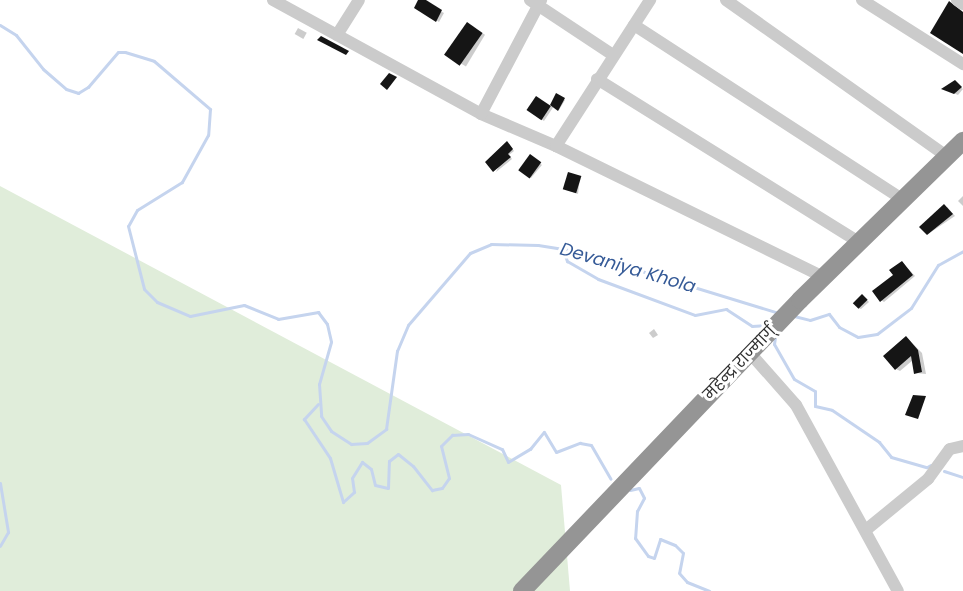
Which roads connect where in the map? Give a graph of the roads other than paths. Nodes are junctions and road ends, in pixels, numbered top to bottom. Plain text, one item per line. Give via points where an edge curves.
1 (273, 0) edge
2 (359, 0) edge
3 (650, 0) edge
4 (726, 0) edge
5 (861, 0) edge
6 (957, 0) edge
7 (536, 2) edge
8 (963, 4) edge
9 (634, 25) junction
10 (337, 35) junction
11 (613, 55) junction
12 (963, 64) edge
13 (597, 79) junction
14 (481, 114) junction
15 (963, 141) edge
16 (556, 146) junction
17 (946, 156) junction
18 (902, 199) junction
19 (859, 242) junction
20 (824, 278) junction
21 (750, 353) junction
22 (963, 446) edge
23 (867, 530) junction
24 (522, 591) edge
25 (898, 591) edge

1 - 10 street
2 - 10 street
3 - 9 street
4 - 17 street
5 - 12 street
6 - 8 street
7 - 11 street
7 - 14 street
9 - 11 street
9 - 18 street
10 - 14 street
11 - 13 street
13 - 16 street
13 - 19 street
14 - 16 street
15 - 17 highway, महेन्द्र राज्मार्ग्
16 - 20 street
17 - 18 highway, महेन्द्र राज्मार्ग्
18 - 19 highway, महेन्द्र राज्मार्ग्
19 - 20 highway, महेन्द्र राज्मार्ग्
20 - 21 highway, महेन्द्र राज्मार्ग्
21 - 23 street via 796,405
21 - 24 highway, महेन्द्र राज्मार्ग्
22 - 23 street via 950,449 931,475
23 - 25 street

